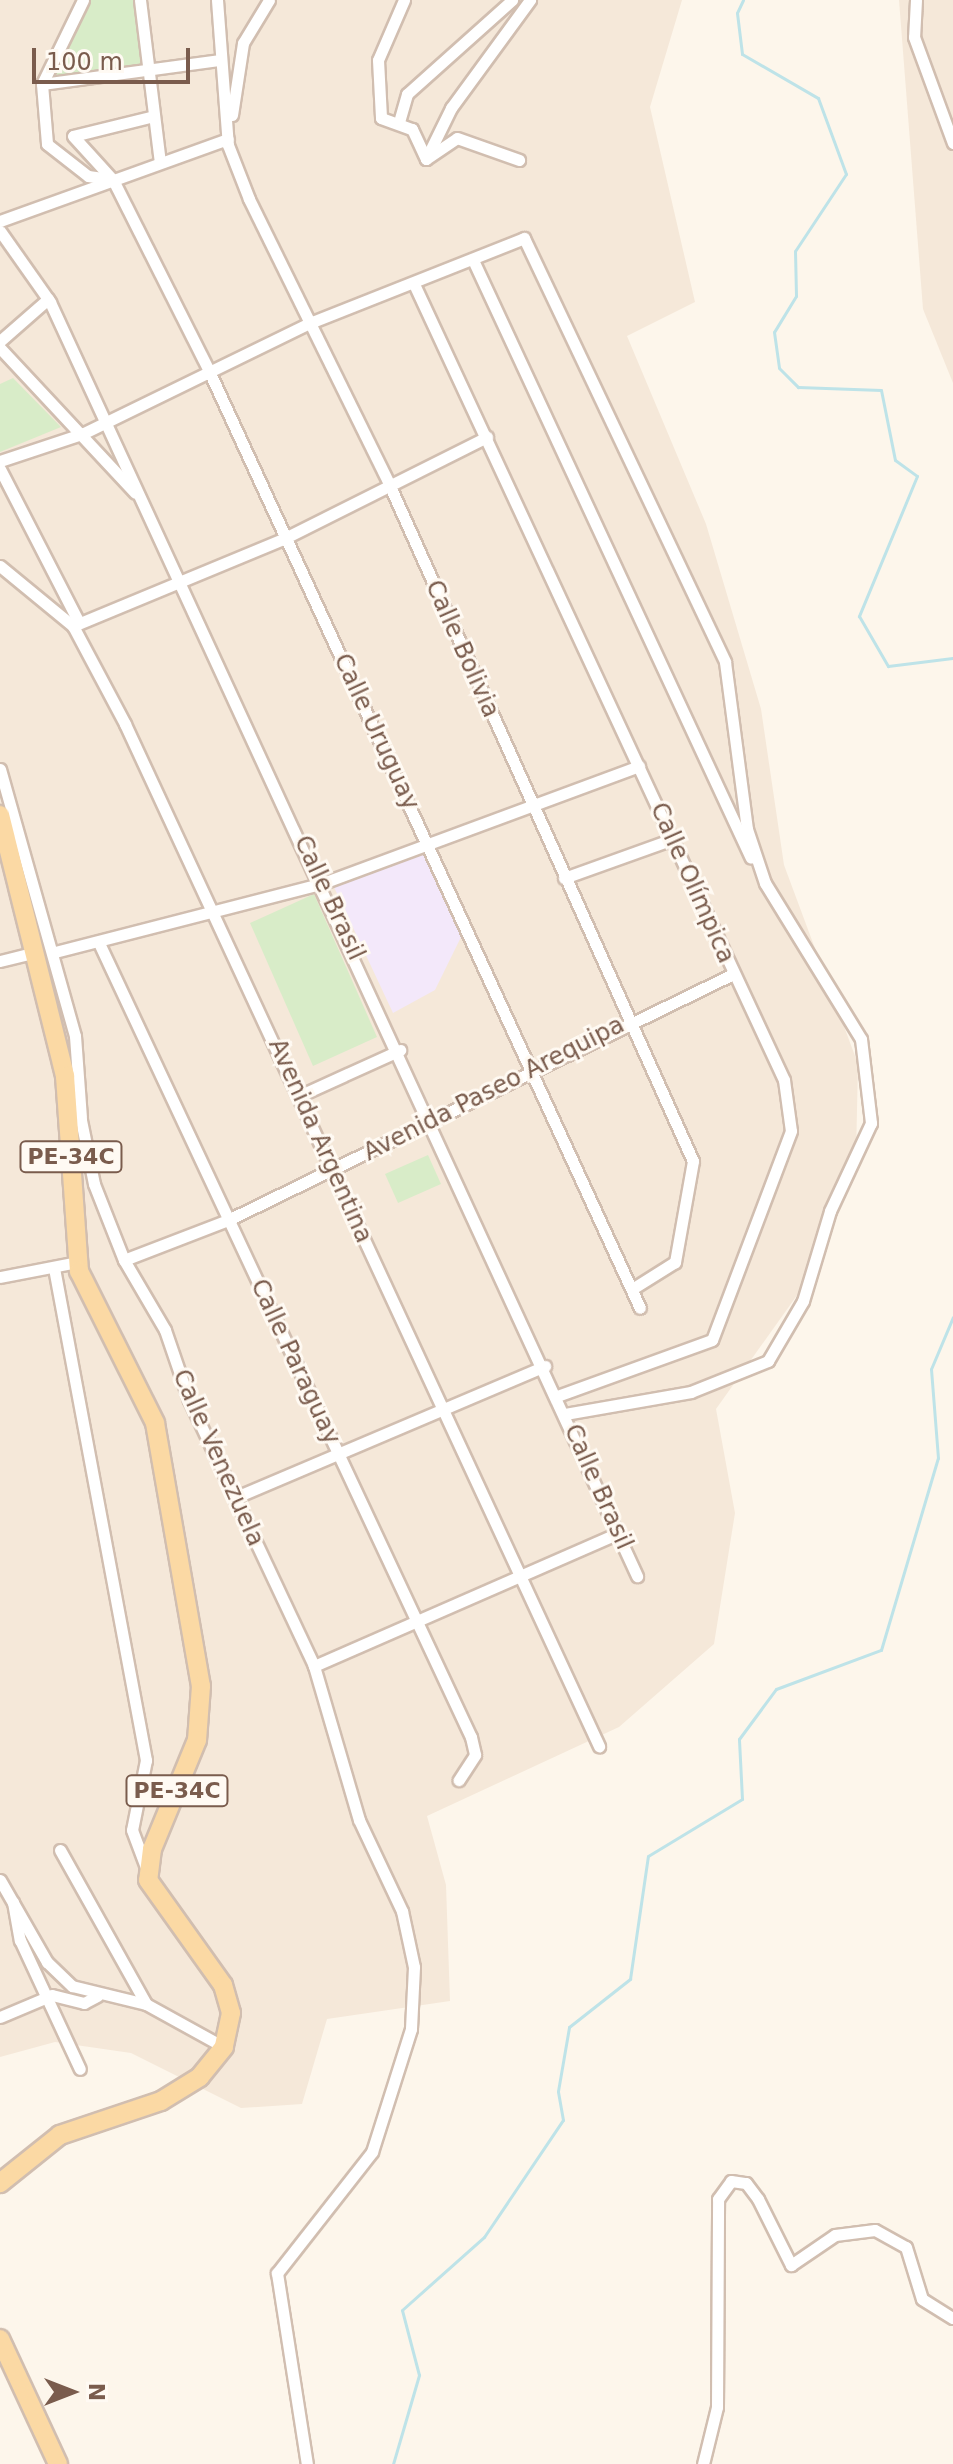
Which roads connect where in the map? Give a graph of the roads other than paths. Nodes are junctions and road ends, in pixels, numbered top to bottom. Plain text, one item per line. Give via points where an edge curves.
1 (83, 0) edge
2 (140, 0) edge
3 (217, 0) edge
4 (269, 0) edge
5 (404, 0) edge
6 (512, 0) edge
7 (530, 0) edge
8 (916, 0) edge
9 (220, 60) junction
10 (149, 69) junction
11 (42, 84) junction
12 (154, 116) junction
13 (399, 122) junction
14 (228, 139) junction
15 (953, 143) edge
16 (426, 159) junction
17 (519, 160) dead end
18 (160, 162) junction
19 (113, 180) junction
20 (0, 221) edge
21 (0, 231) edge
22 (473, 260) junction
23 (414, 284) junction
24 (48, 299) junction
25 (312, 322) junction
26 (0, 341) edge
27 (0, 348) edge
28 (209, 371) junction
29 (103, 419) junction
30 (74, 433) junction
31 (487, 437) junction
32 (0, 461) edge
33 (0, 469) edge
34 (389, 484) junction
35 (142, 499) junction
36 (285, 538) junction
37 (0, 566) edge
38 (181, 581) junction
39 (76, 624) junction
40 (639, 766) junction
41 (0, 769) edge
42 (532, 804) junction
43 (0, 815) edge
44 (673, 839) junction
45 (428, 844) junction
46 (564, 878) junction
47 (323, 883) junction
48 (765, 883) junction
49 (214, 911) junction
50 (99, 943) junction
51 (45, 952) junction
52 (0, 961) edge
53 (733, 974) junction
54 (626, 1021) junction
55 (400, 1050) junction
56 (532, 1067) junction
57 (301, 1095) junction
58 (68, 1101) junction
59 (81, 1120) junction
60 (433, 1123) junction
61 (334, 1170) junction
62 (228, 1220) junction
63 (124, 1260) junction
64 (77, 1262) junction
65 (54, 1268) junction
66 (0, 1277) edge
67 (632, 1289) junction
68 (640, 1308) dead end
69 (545, 1366) junction
70 (557, 1396) junction
71 (440, 1410) junction
72 (565, 1414) junction
73 (337, 1451) junction
74 (234, 1498) junction
75 (618, 1533) junction
76 (516, 1574) junction
77 (637, 1576) dead end
78 (416, 1625) junction
79 (314, 1666) junction
80 (599, 1746) dead end
81 (459, 1780) dead end
82 (60, 1850) dead end
83 (148, 1873) junction
84 (0, 1880) edge
85 (14, 1901) junction
86 (52, 1995) junction
87 (97, 1996) junction
88 (146, 2004) junction
89 (0, 2017) edge
90 (224, 2047) junction
91 (80, 2069) dead end
92 (0, 2183) edge
93 (953, 2318) edge
94 (0, 2339) edge
95 (58, 2464) edge
96 (307, 2464) edge
97 (703, 2464) edge

1 - 11 street
2 - 10 street
3 - 9 street
4 - 14 street via 243,43
5 - 13 street via 377,74 381,118
6 - 13 street via 407,94
7 - 16 street via 451,108
8 - 15 street via 914,37
9 - 10 street
9 - 14 street
10 - 11 street
10 - 12 street
11 - 19 street via 47,144 88,176
12 - 18 street
12 - 19 street, Calle Uruguay via 73,136
13 - 16 street via 412,129
14 - 18 street
14 - 25 street, Calle Bolivia via 249,199
16 - 17 street via 457,138
18 - 19 street
19 - 20 street
19 - 28 street, Calle Uruguay
21 - 24 street, Calle Brasil
22 - 23 street
22 - 48 street
22 - 48 street via 524,238 725,662 747,829
23 - 25 street
23 - 31 street, Calle Olímpica
24 - 26 street
24 - 29 street, Calle Brasil
25 - 28 street
25 - 34 street, Calle Bolivia
27 - 30 street
28 - 29 street
28 - 36 street, Calle Uruguay
29 - 30 street
29 - 35 street, Calle Brasil
30 - 32 street
30 - 35 street
31 - 34 street
31 - 40 street, Calle Olímpica
33 - 39 street
34 - 36 street
34 - 42 street, Calle Bolivia
35 - 38 street, Calle Brasil
36 - 38 street
36 - 45 street, Calle Uruguay
37 - 39 street, Avenida Argentina
38 - 39 street
38 - 47 street, Calle Brasil
39 - 49 street, Avenida Argentina
40 - 42 street
40 - 44 street, Calle Olímpica
41 - 51 street
42 - 45 street
42 - 46 street, Calle Bolivia
43 - 51 main road, PE-34C
44 - 46 street
44 - 53 street, Calle Olímpica
45 - 47 street
45 - 56 street, Calle Uruguay
46 - 54 street, Calle Bolivia
47 - 49 street
47 - 55 street, Calle Brasil
48 - 72 street via 861,1039 871,1123 830,1211 803,1301 768,1361 691,1392
49 - 50 street
49 - 57 street, Avenida Argentina
50 - 51 street
50 - 62 street, Calle Paraguay
51 - 52 street
51 - 58 main road, PE-34C
51 - 59 street via 75,1036
53 - 54 street, Avenida Paseo Arequipa
53 - 70 street, Calle Olímpica via 784,1080 791,1131 718,1331 706,1346
54 - 56 street, Avenida Paseo Arequipa
54 - 67 street, Calle Bolivia via 693,1161 675,1262
55 - 57 street
55 - 60 street, Calle Brasil
56 - 60 street, Avenida Paseo Arequipa
56 - 67 street, Calle Uruguay
57 - 61 street, Avenida Argentina
58 - 59 street, Calle Venezuela
58 - 64 main road, PE-34C
59 - 63 street, Calle Venezuela via 94,1184
60 - 61 street, Avenida Paseo Arequipa
60 - 69 street, Calle Brasil
61 - 62 street, Avenida Paseo Arequipa
61 - 71 street, Avenida Argentina
62 - 63 street, Avenida Paseo Arequipa
62 - 73 street, Calle Paraguay
63 - 74 street, Calle Venezuela via 165,1330
64 - 65 street
64 - 83 main road, PE-34C via 155,1423 201,1686 197,1740
65 - 66 street
65 - 83 street via 146,1760 132,1830
67 - 68 street, Calle Uruguay
69 - 70 street, Calle Brasil
69 - 71 street
70 - 72 street, Calle Brasil
71 - 73 street
71 - 76 street, Avenida Argentina
72 - 75 street, Calle Brasil
73 - 74 street
73 - 78 street, Calle Paraguay
74 - 79 street, Calle Venezuela
75 - 76 street
75 - 77 street, Calle Brasil
76 - 78 street
76 - 80 street, Avenida Argentina
78 - 79 street
78 - 81 street, Calle Paraguay via 475,1747
79 - 96 street, Calle Venezuela via 359,1820 402,1911 414,1967 411,2029 372,2152 277,2273
82 - 88 street
83 - 90 main road via 155,1898 228,1995 231,2021
84 - 85 street
85 - 86 street via 20,1940
85 - 87 street via 58,1975
86 - 87 street via 84,2003
86 - 89 street
86 - 91 street
87 - 88 street
88 - 90 street
90 - 92 main road via 172,2096 60,2135
93 - 97 street via 922,2299 906,2247 875,2230 835,2235 791,2265 758,2199 746,2183 731,2181 718,2199 717,2407
94 - 95 main road

